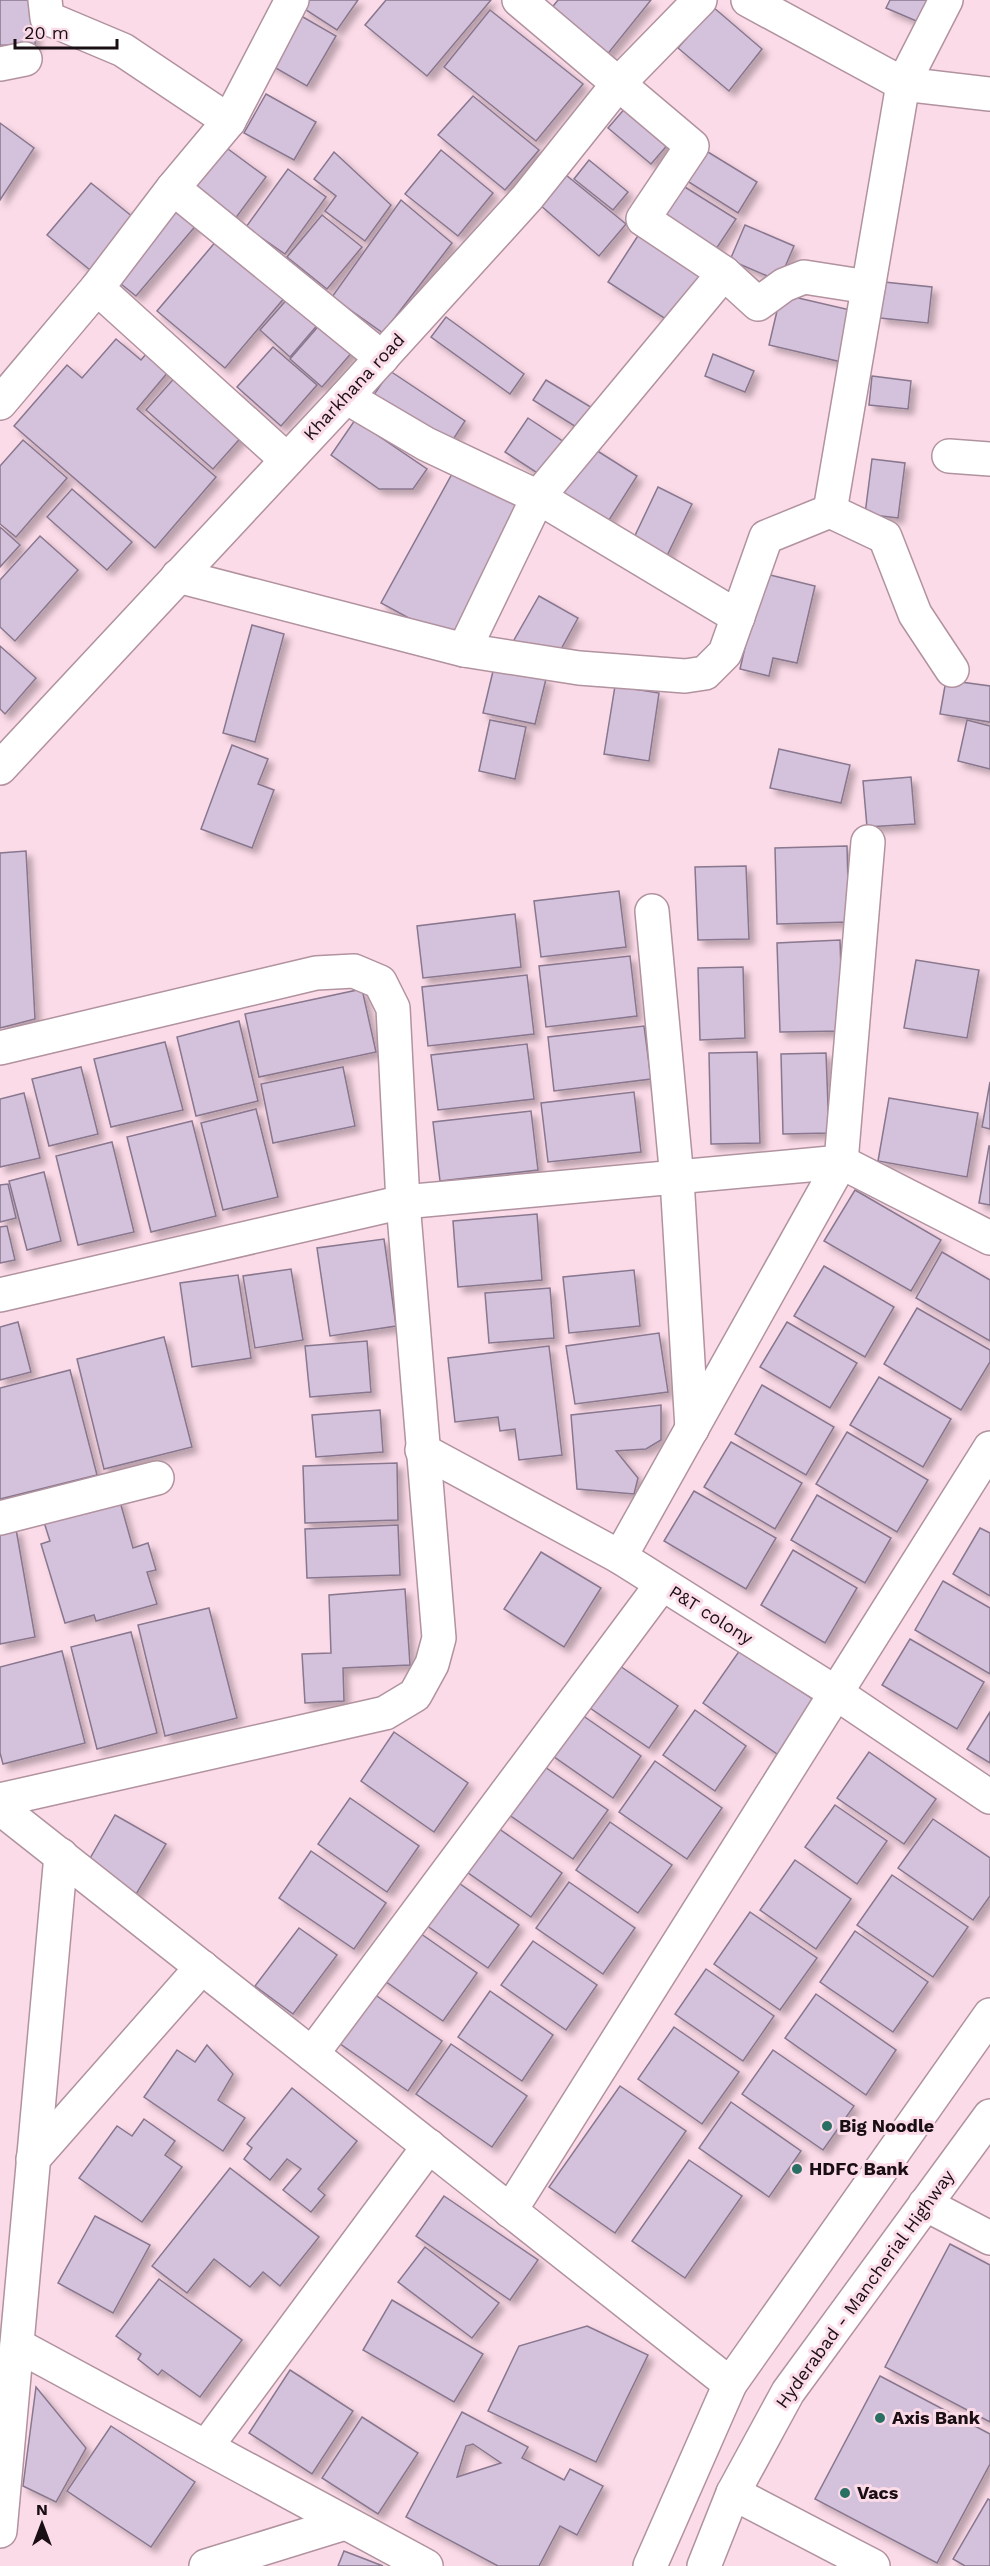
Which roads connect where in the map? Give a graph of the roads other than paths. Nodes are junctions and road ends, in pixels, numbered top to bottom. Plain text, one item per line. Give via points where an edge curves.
1 (45, 0) edge
2 (292, 0) edge
3 (519, 0) edge
4 (700, 0) edge
5 (748, 0) edge
6 (946, 0) edge
7 (618, 84) junction
8 (903, 84) junction
9 (990, 94) edge
10 (228, 121) junction
11 (173, 188) junction
12 (724, 273) junction
13 (868, 287) junction
14 (97, 288) junction
15 (382, 358) junction
16 (346, 397) junction
17 (0, 403) edge
18 (950, 456) dead end
19 (990, 459) edge
20 (287, 460) junction
21 (538, 496) junction
22 (830, 511) junction
23 (178, 576) junction
24 (738, 617) junction
25 (464, 650) junction
26 (952, 670) dead end
27 (0, 768) edge
28 (868, 842) dead end
29 (652, 911) dead end
30 (0, 1048) edge
31 (841, 1162) junction
32 (677, 1179) junction
33 (403, 1202) junction
34 (990, 1238) edge
35 (0, 1295) edge
36 (692, 1429) junction
37 (990, 1448) edge
38 (422, 1450) junction
39 (157, 1478) dead end
40 (0, 1518) edge
41 (620, 1557) junction
42 (662, 1584) junction
43 (836, 1693) junction
44 (990, 1797) edge
45 (0, 1800) edge
46 (0, 1808) edge
47 (61, 1855) junction
48 (202, 1967) junction
49 (990, 2015) edge
50 (312, 2054) junction
51 (990, 2116) edge
52 (429, 2146) junction
53 (33, 2159) junction
54 (926, 2204) junction
55 (510, 2211) junction
56 (990, 2238) edge
57 (17, 2345) junction
58 (730, 2384) junction
59 (206, 2447) junction
60 (733, 2493) junction
61 (345, 2523) junction
62 (0, 2531) edge
63 (287, 2553) edge
64 (206, 2566) edge
65 (426, 2566) edge
66 (651, 2566) edge
67 (704, 2566) edge
68 (873, 2566) edge

1 - 10 street via 47,18 123,50
2 - 10 street
3 - 7 street
4 - 7 street, Kharkhana road
5 - 8 street
6 - 8 street
7 - 12 street via 692,146 643,219
7 - 15 street, Kharkhana road via 527,198
8 - 9 street
8 - 13 street
10 - 11 street
11 - 14 street
11 - 15 street
12 - 13 street via 758,304 784,285 804,277
12 - 21 street
13 - 22 street
14 - 17 street
14 - 20 street
15 - 16 street, Kharkhana road
16 - 20 street, Kharkhana road
16 - 21 street via 426,444
18 - 19 street
20 - 23 street, Kharkhana road
21 - 24 street
21 - 25 street
22 - 24 street via 766,537
22 - 26 street via 885,537 915,614
23 - 25 street
23 - 27 street, Kharkhana road
24 - 25 street via 725,653 705,673 685,676 579,668
28 - 31 street
29 - 32 street
30 - 33 street via 316,973 354,971 380,982 393,1008
31 - 32 street
31 - 34 street
31 - 36 street
32 - 33 street
32 - 36 street
33 - 35 street
33 - 38 street
36 - 41 street
37 - 43 street
38 - 41 street, P&T colony
38 - 45 street via 439,1638 432,1664 415,1695 385,1713
39 - 40 street
41 - 42 street, P&T colony
42 - 43 street, P&T colony
42 - 50 street
43 - 44 street, P&T colony
43 - 55 street
46 - 47 street
47 - 48 street
47 - 53 street
48 - 50 street
48 - 53 street
49 - 58 street
50 - 52 street
51 - 54 street, Hyderabad - Mancherial Highway
52 - 55 street
52 - 59 street
53 - 57 street
54 - 56 street
54 - 60 street, Hyderabad - Mancherial Highway via 788,2392
55 - 58 street
57 - 59 street
57 - 62 street
58 - 66 street
59 - 61 street
60 - 67 street, Hyderabad - Mancherial Highway
60 - 68 street
61 - 63 street
61 - 65 street
63 - 64 street

